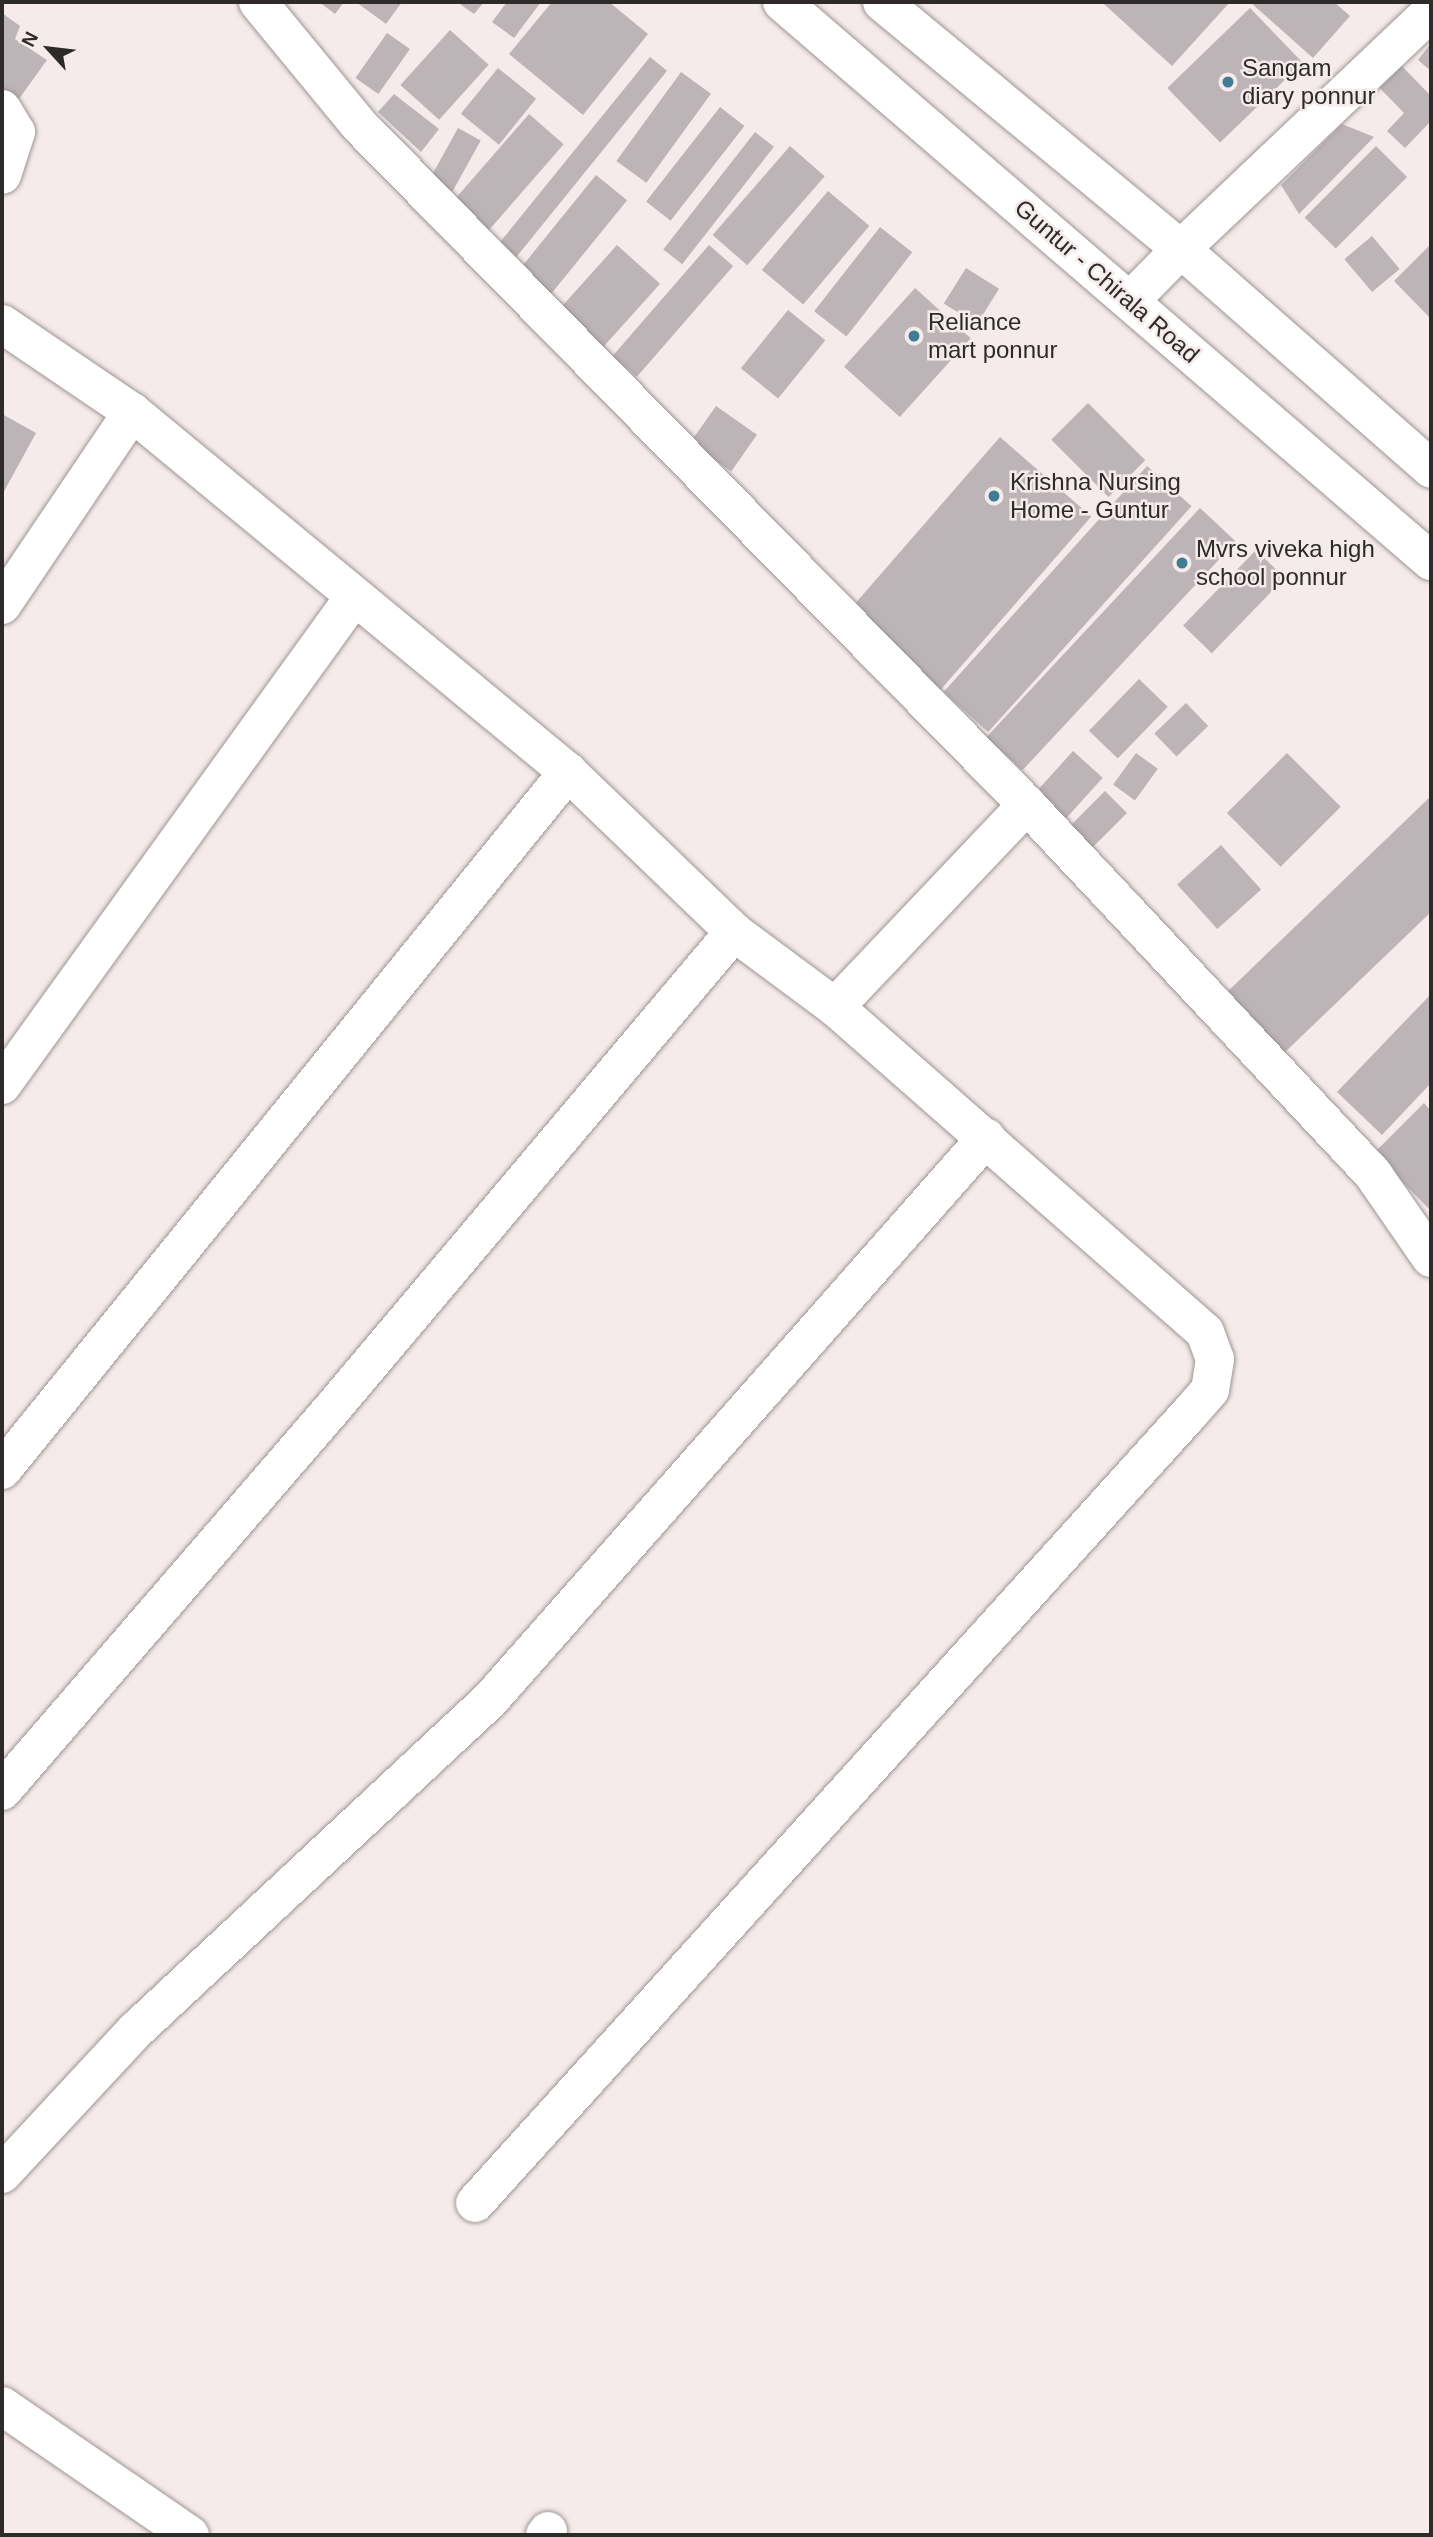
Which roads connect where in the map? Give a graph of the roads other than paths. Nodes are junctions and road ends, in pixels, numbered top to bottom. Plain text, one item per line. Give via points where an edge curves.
1 (258, 2) edge
2 (782, 2) edge
3 (882, 2) edge
4 (1431, 12) edge
5 (2, 109) edge
6 (2, 175) edge
7 (1181, 248) junction
8 (1130, 301) junction
9 (2, 324) edge
10 (132, 412) junction
11 (1431, 469) edge
12 (1431, 561) edge
13 (354, 597) junction
14 (2, 605) edge
15 (568, 772) junction
16 (1027, 805) junction
17 (734, 932) junction
18 (835, 1007) junction
19 (2, 1085) edge
20 (986, 1138) junction
21 (1431, 1258) edge
22 (2, 1470) edge
23 (2, 1791) edge
24 (2, 2175) edge
25 (475, 2203) dead end
26 (2, 2406) edge
27 (190, 2535) edge

1 - 16 street via 359,125
2 - 8 street, Guntur - Chirala Road
3 - 7 street
4 - 7 street
5 - 6 street via 16,132
7 - 8 street
7 - 11 street
8 - 12 street, Guntur - Chirala Road
9 - 10 street
10 - 13 street
10 - 14 street
13 - 15 street
13 - 19 street
15 - 17 street
15 - 22 street
16 - 18 street
16 - 21 street via 1373,1174
17 - 18 street
17 - 23 street
18 - 20 street
20 - 24 street via 490,1700 136,2031
20 - 25 street via 1205,1332 1215,1359 1210,1390
26 - 27 street

